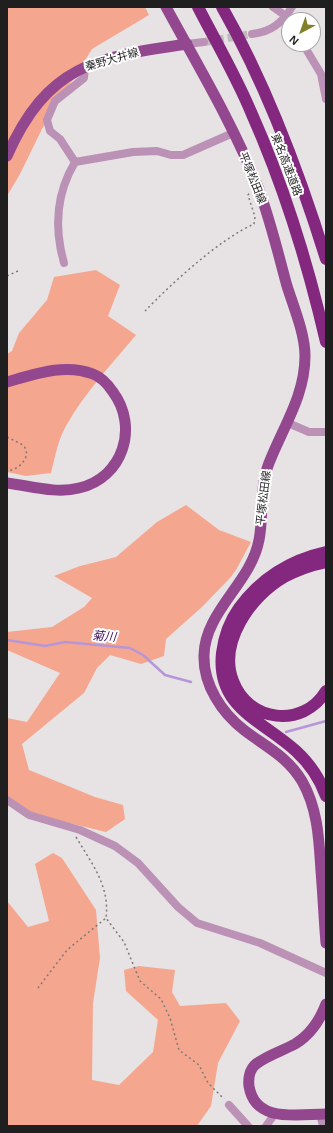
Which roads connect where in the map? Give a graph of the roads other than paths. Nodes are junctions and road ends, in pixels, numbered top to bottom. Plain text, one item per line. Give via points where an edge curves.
1 (166, 7) edge
2 (198, 7) edge
3 (222, 7) edge
4 (281, 23) edge
5 (252, 34) tunnel mouth
6 (204, 42) tunnel mouth
7 (187, 44) junction
8 (308, 52) edge
9 (85, 67) junction
10 (326, 99) edge
11 (233, 133) junction
12 (7, 156) edge
13 (75, 162) junction
14 (326, 259) edge
15 (64, 263) dead end
16 (326, 342) edge
17 (7, 382) edge
18 (288, 423) junction
19 (326, 432) edge
20 (7, 483) edge
21 (325, 557) edge
22 (326, 691) edge
23 (326, 796) edge
24 (7, 800) edge
25 (326, 944) edge
26 (326, 973) edge
27 (326, 1004) edge
28 (229, 1105) road end
29 (323, 1114) edge
30 (274, 1115) junction
31 (248, 1126) edge
32 (266, 1126) edge
33 (323, 1126) edge

1 - 7 main road, 平塚松田線
2 - 16 highway, 東名高速道路 via 251,111 270,158 295,228
3 - 14 highway, 東名高速道路 via 264,89 290,152
4 - 5 street via 269,30
6 - 7 street
7 - 9 main road, 秦野大井線 via 131,53
7 - 11 main road, 平塚松田線 via 221,105
8 - 10 street via 321,74
9 - 12 main road, 秦野大井線 via 70,74 31,110
9 - 13 street via 84,78 55,101 47,120 50,131 60,139
11 - 13 street via 183,155 157,151 133,152
11 - 18 main road, 平塚松田線 via 258,188 286,279 305,354 303,378
13 - 15 street via 60,195 58,220
17 - 20 main road via 55,369 94,374 108,385 120,402 126,420 126,437 122,452 115,465 93,483 63,490
18 - 19 street via 309,432
18 - 25 main road, 平塚松田線 via 268,466 259,540 251,566 208,633 204,655 206,679 227,715 244,731 270,747 287,762 301,780 312,803 318,830
21 - 22 highway via 282,578 255,601 240,622 231,644 229,666 233,682 242,697 266,714 282,717 298,715 314,707
21 - 23 highway via 307,557 277,571 248,596 230,624 223,641 220,668 224,685 235,704 296,751 311,767
24 - 26 street via 29,815 74,828 105,841 130,857 192,919 260,943
27 - 30 main road via 311,1031 295,1044 256,1064 250,1072 250,1090 255,1101 262,1109
28 - 31 street
29 - 30 main road
29 - 33 street
30 - 32 street

